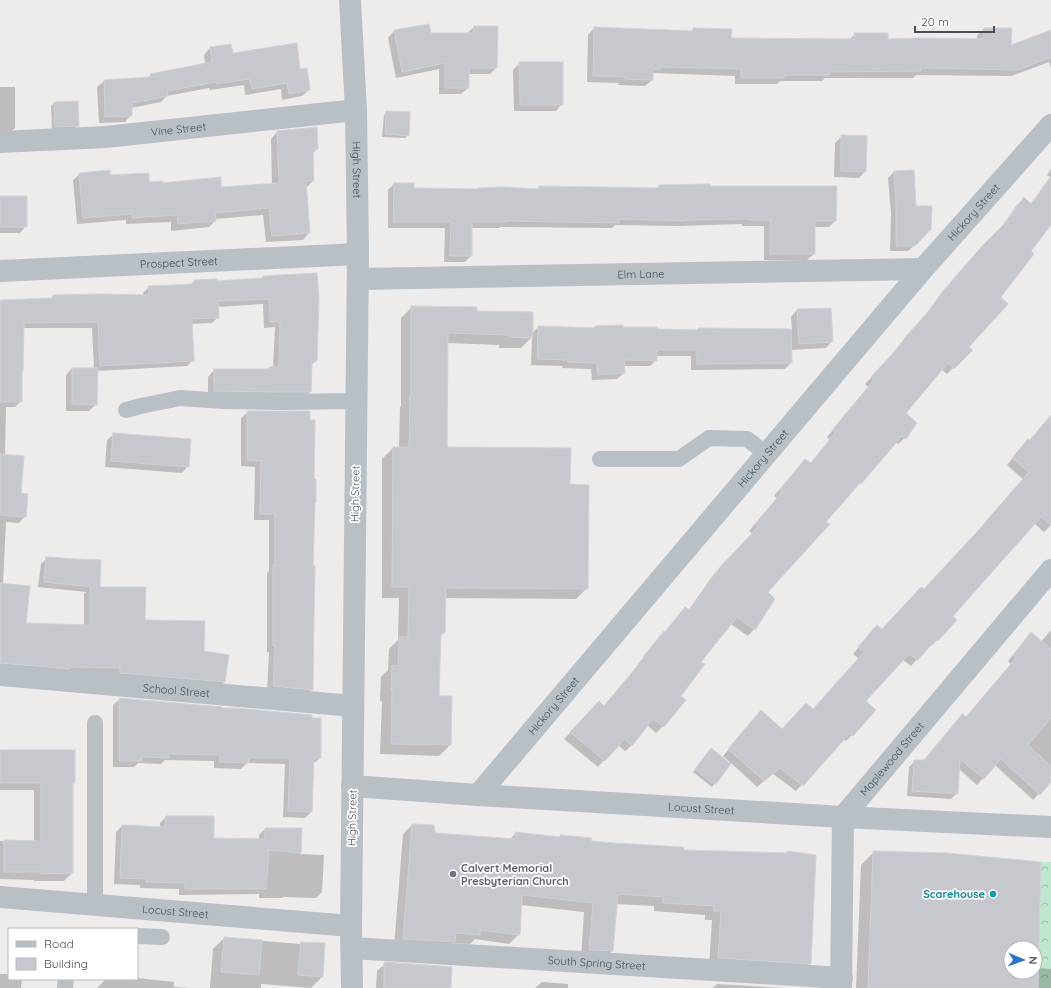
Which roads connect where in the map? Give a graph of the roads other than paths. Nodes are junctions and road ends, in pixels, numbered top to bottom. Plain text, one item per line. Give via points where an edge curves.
1 (350, 0) edge
2 (356, 110) junction
3 (1051, 125) edge
4 (0, 142) edge
5 (358, 254) junction
6 (923, 269) junction
7 (0, 271) edge
8 (358, 279) junction
9 (356, 401) junction
10 (126, 410) dead end
11 (766, 454) junction
12 (600, 459) dead end
13 (1051, 570) edge
14 (0, 675) edge
15 (353, 706) junction
16 (95, 723) dead end
17 (352, 786) junction
18 (478, 795) junction
19 (843, 817) junction
20 (1051, 827) edge
21 (0, 897) edge
22 (95, 905) junction
23 (351, 926) junction
24 (138, 936) edge
25 (162, 937) dead end
26 (352, 948) junction
27 (841, 983) edge
28 (352, 988) edge

1 - 2 street, High Street
2 - 4 street, Vine Street via 106,137
2 - 5 street, High Street
3 - 6 street, Hickory Street
5 - 7 street, Prospect Street
5 - 8 street, High Street
6 - 8 street, Elm Lane
6 - 11 street, Hickory Street
8 - 9 street, High Street
9 - 10 lane via 224,402 180,398
9 - 15 street, High Street
11 - 12 lane via 747,439 709,438 679,459
11 - 18 street, Hickory Street
13 - 19 street, Maplewood Street
14 - 15 street, School Street
15 - 17 street, High Street
16 - 22 lane
17 - 18 street, Locust Street
17 - 23 street, High Street
18 - 19 street, Locust Street
19 - 20 street, Locust Street
19 - 27 street
21 - 22 street, Locust Street
22 - 23 street, Locust Street
23 - 26 street, High Street
24 - 25 lane
26 - 27 street, South Spring Street
26 - 28 street, High Street

